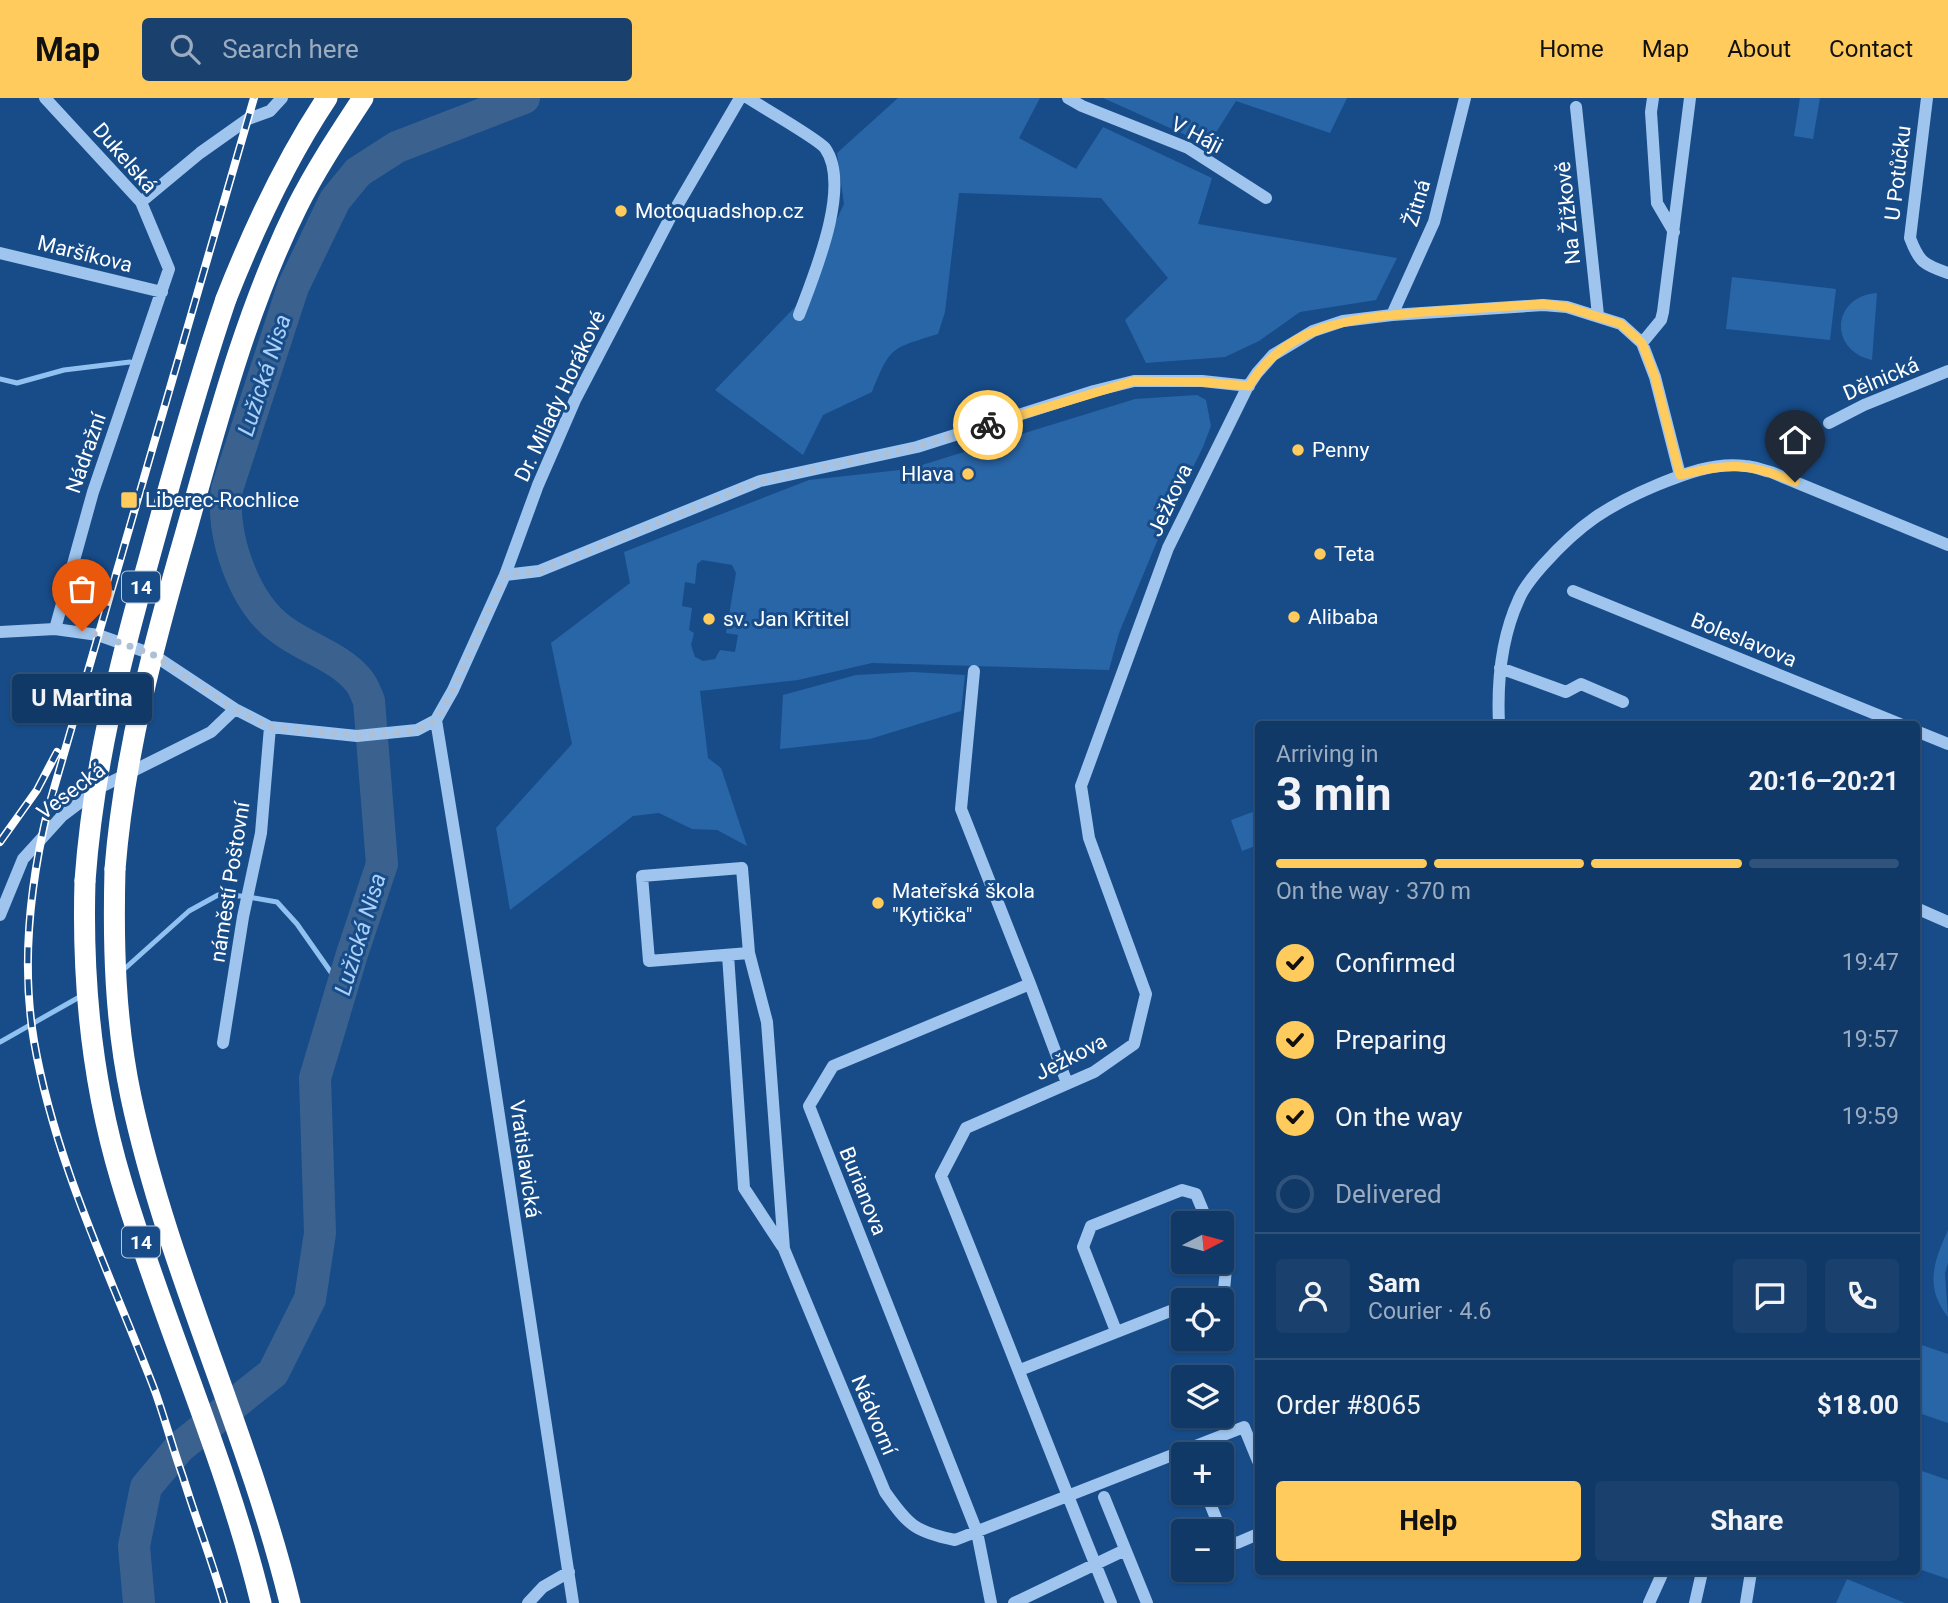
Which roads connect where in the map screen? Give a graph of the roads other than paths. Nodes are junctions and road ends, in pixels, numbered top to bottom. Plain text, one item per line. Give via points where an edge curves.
1 (45, 98) edge
2 (282, 98) edge
3 (327, 98) edge
4 (363, 98) edge
5 (740, 98) edge
6 (748, 98) edge
7 (1068, 98) edge
8 (1465, 98) edge
9 (1653, 98) edge
10 (1690, 98) edge
11 (1927, 98) edge
12 (1576, 107) dead end
13 (1266, 198) dead end
14 (141, 202) junction
15 (1674, 232) junction
16 (0, 253) edge
17 (1948, 274) edge
18 (162, 292) junction
19 (1392, 314) junction
20 (799, 315) dead end
21 (1598, 315) junction
22 (1642, 343) junction
23 (1948, 371) edge
24 (1249, 386) junction
25 (1829, 423) dead end
26 (1680, 475) junction
27 (1948, 545) edge
28 (505, 575) junction
29 (1573, 591) dead end
30 (55, 629) junction
31 (0, 632) edge
32 (1500, 668) junction
33 (974, 671) dead end
34 (1623, 702) dead end
35 (235, 709) junction
36 (436, 720) junction
37 (1499, 721) edge
38 (1892, 721) edge
39 (270, 727) junction
40 (1920, 733) edge
41 (1948, 744) edge
42 (1920, 910) edge
43 (0, 915) edge
44 (1948, 922) edge
45 (749, 953) junction
46 (728, 955) junction
47 (1030, 984) junction
48 (223, 1043) dead end
49 (1067, 1083) junction
50 (1203, 1211) edge
51 (784, 1249) junction
52 (1171, 1310) edge
53 (1116, 1331) junction
54 (1020, 1370) junction
55 (1211, 1442) edge
56 (1255, 1454) edge
57 (1171, 1459) edge
58 (1068, 1497) junction
59 (1104, 1497) dead end
60 (977, 1532) junction
61 (1255, 1535) edge
62 (1234, 1542) edge
63 (1125, 1550) junction
64 (1095, 1565) junction
65 (569, 1572) junction
66 (1662, 1575) edge
67 (1701, 1575) edge
68 (1751, 1575) edge
69 (261, 1603) edge
70 (290, 1603) edge
71 (528, 1603) edge
72 (573, 1603) edge
73 (991, 1603) edge
74 (1014, 1603) edge
75 (1111, 1603) edge
76 (1147, 1603) edge
77 (1649, 1603) edge
78 (1695, 1603) edge
79 (1746, 1603) edge

1 - 14 street, Dukelská
2 - 14 street via 270,111 248,119 200,153
3 - 69 highway, 14, bridge via 272,190 226,299 185,427 126,640 98,765 85,881 83,935 93,1051 120,1177 225,1481
4 - 70 highway, 14, bridge via 298,205 273,258 231,376 178,558 135,732 115,869 113,935 131,1096 149,1171 259,1495
5 - 28 street, Dr. Milady Horákové via 670,218 580,389
6 - 20 street via 825,148 834,172 829,233
7 - 13 street, V Háji via 1188,148
8 - 19 street, Žitná via 1434,222
9 - 15 street via 1657,203
10 - 15 street
11 - 17 street, U Potůčku via 1910,238 1917,258
12 - 21 street, Na Žižkově
14 - 18 street, Dukelská via 169,269
15 - 22 street via 1661,320
16 - 18 street, Maršíkova
18 - 30 street, Nádražní via 93,492
19 - 21 street via 1543,304
19 - 24 street via 1313,331 1273,355
21 - 22 street via 1621,324
22 - 26 street
23 - 25 street, Dělnická
24 - 28 street via 1134,381 916,447 760,481 539,571
24 - 49 street, Ježkova via 1168,548 1081,786 1089,838 1146,994 1134,1044 1094,1072
26 - 27 street via 1744,465
26 - 32 street via 1623,499 1566,539 1519,597
28 - 36 street, Dr. Milady Horákové
29 - 38 street, Boleslavova
30 - 31 street
30 - 35 street via 98,635 152,654
32 - 34 street via 1566,692 1581,684
32 - 37 street
33 - 47 street via 961,809
35 - 39 street
35 - 43 street, Vesecká via 211,732 99,788 62,816 23,859
36 - 39 street via 417,730 357,736
36 - 65 street, Vratislavická
39 - 48 street, náměstí Poštovní via 261,833
40 - 41 street
42 - 44 street
45 - 46 street, Nádvorní
45 - 46 street, Nádvorní via 742,868 642,876 649,961
45 - 51 street, Nádvorní via 767,1022
46 - 51 street, Nádvorní via 744,1188
47 - 49 street
47 - 60 street, Burianova via 833,1066 809,1106
49 - 54 street, Ježkova via 966,1128 941,1176
50 - 53 street via 1196,1194 1182,1190 1091,1226 1083,1247
51 - 60 street, Nádvorní via 885,1492 906,1521 929,1535 955,1540
52 - 53 street
53 - 54 street
54 - 58 street, Ježkova
55 - 56 street via 1244,1427
57 - 58 street
58 - 60 street
58 - 64 street, Ježkova
59 - 63 street
60 - 73 street, Burianova
61 - 62 street
63 - 64 street
63 - 76 street
64 - 74 street
64 - 75 street, Ježkova
65 - 71 street via 543,1587
65 - 72 street, Vratislavická
66 - 77 street
67 - 78 street
68 - 79 street

